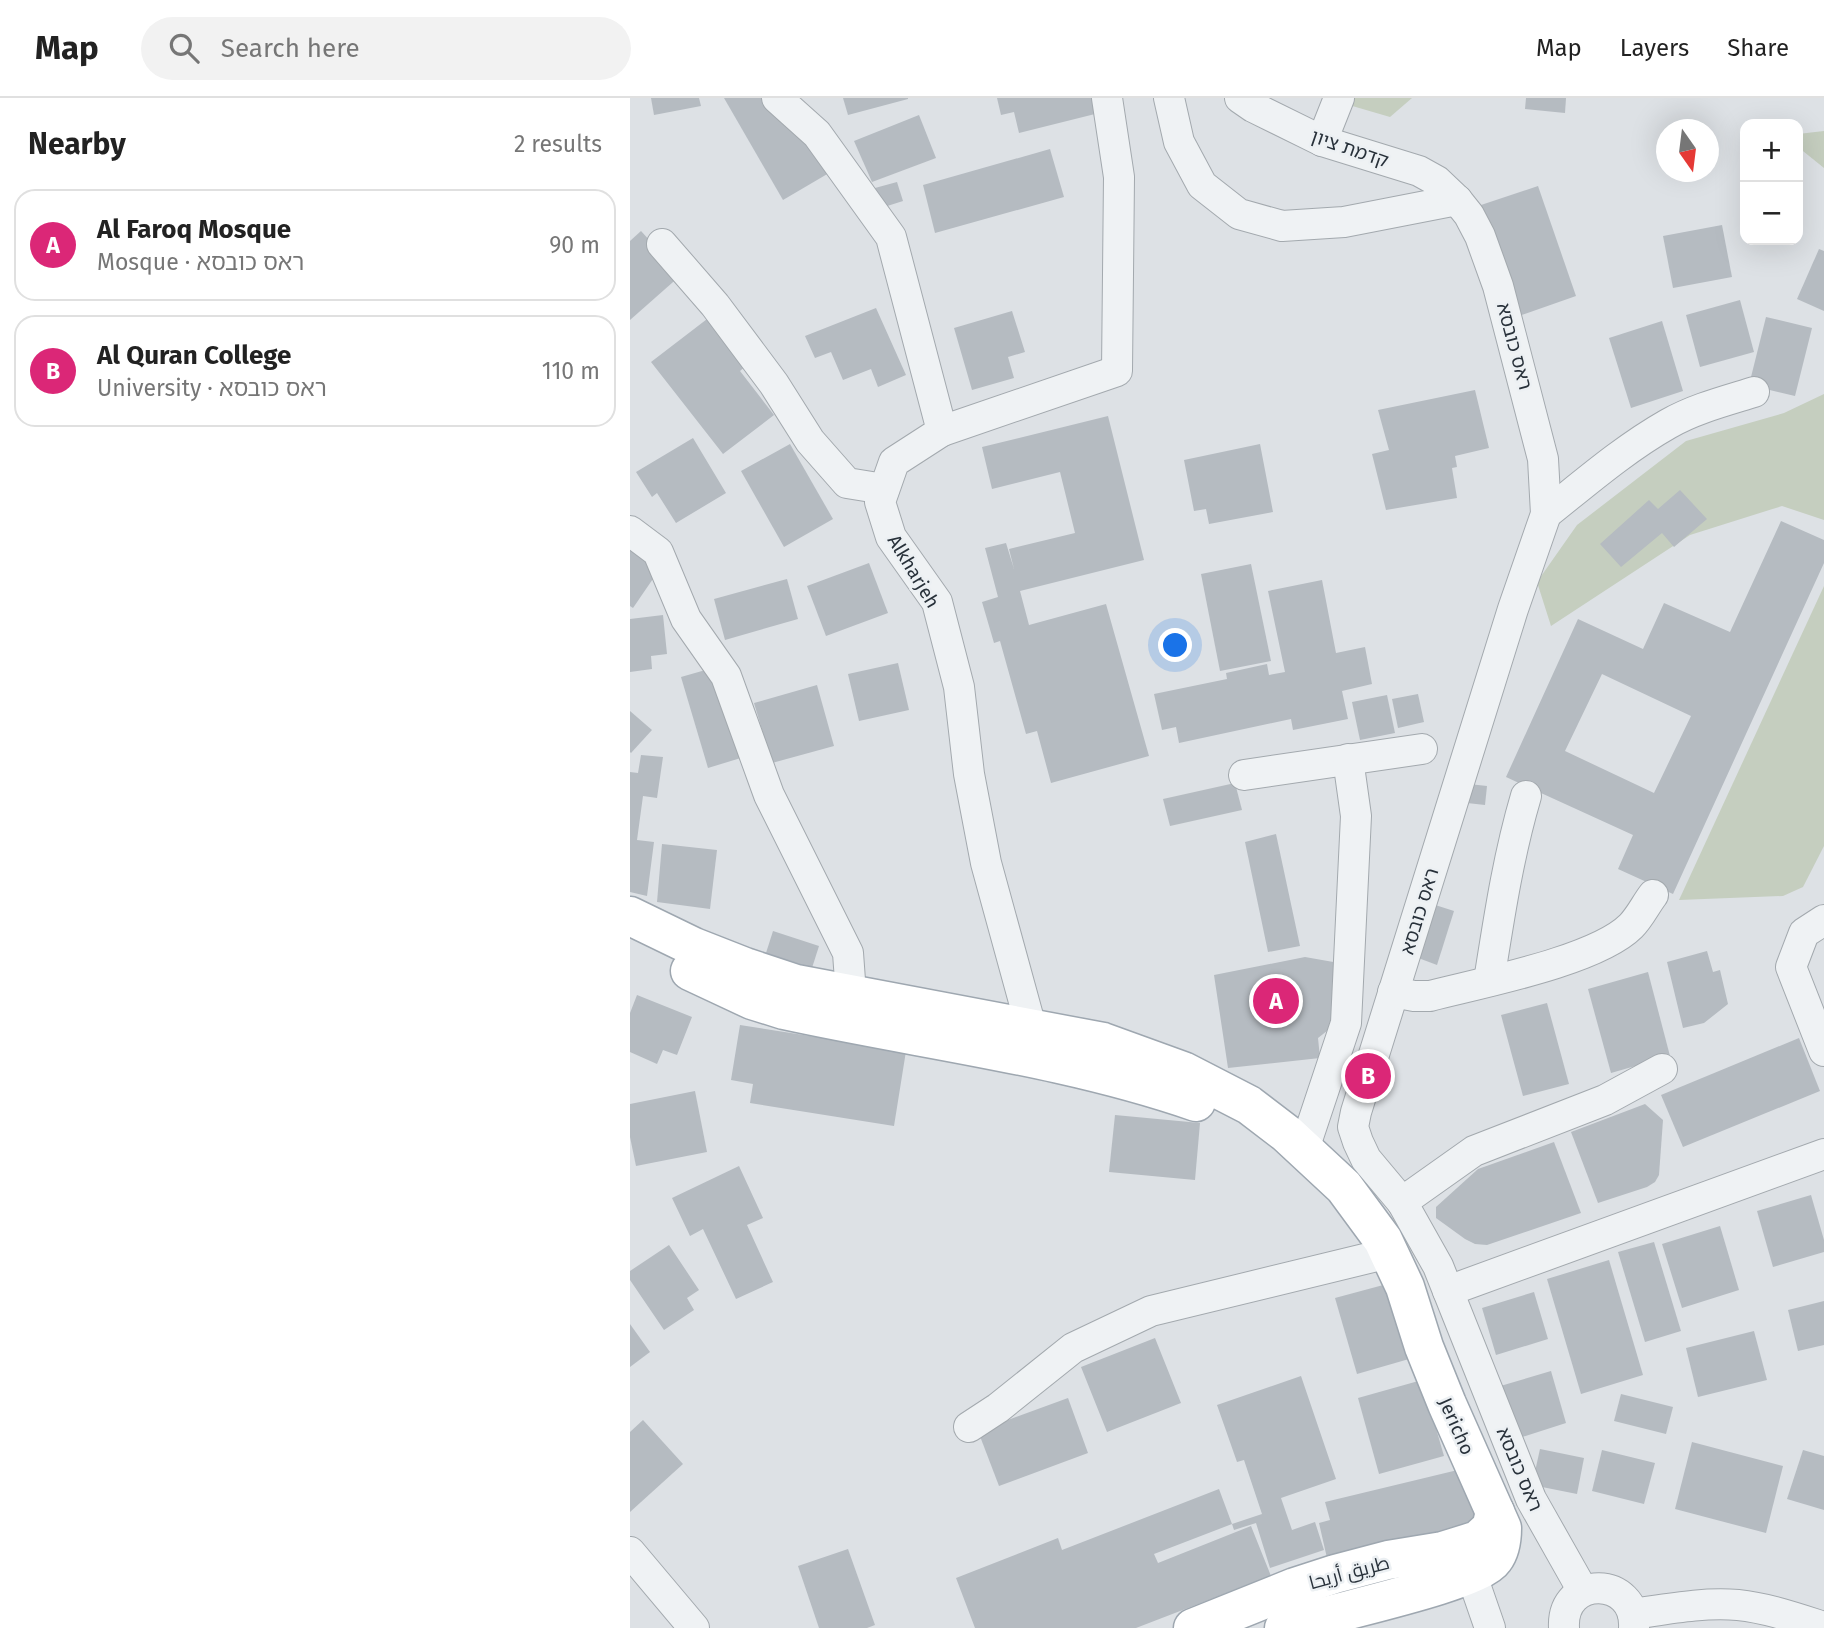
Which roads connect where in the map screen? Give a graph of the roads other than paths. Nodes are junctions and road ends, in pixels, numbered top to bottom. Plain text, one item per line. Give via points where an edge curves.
1 (777, 98) edge
2 (1107, 98) edge
3 (1169, 98) edge
4 (1240, 98) edge
5 (1339, 98) edge
6 (1322, 141) junction
7 (1457, 200) junction
8 (662, 244) dead end
9 (1754, 392) dead end
10 (942, 430) junction
11 (884, 489) junction
12 (1546, 514) junction
13 (630, 531) edge
14 (1422, 749) dead end
15 (1348, 759) junction
16 (1244, 775) dead end
17 (1526, 796) dead end
18 (1653, 895) dead end
19 (630, 916) edge
20 (1824, 920) edge
21 (630, 943) edge
22 (1489, 981) junction
23 (1394, 992) junction
24 (848, 1009) junction
25 (1031, 1027) junction
26 (1824, 1051) edge
27 (1662, 1069) dead end
28 (1296, 1141) junction
29 (1824, 1154) edge
30 (1402, 1202) junction
31 (1389, 1252) junction
32 (1448, 1291) junction
33 (969, 1427) dead end
34 (1495, 1512) junction
35 (630, 1552) edge
36 (1471, 1573) junction
37 (1583, 1591) junction
38 (1295, 1611) edge
39 (1634, 1621) edge
40 (1824, 1627) edge
41 (694, 1628) edge
42 (1193, 1628) edge
43 (1490, 1628) edge
44 (1564, 1628) edge

1 - 10 street via 817,134 891,237
2 - 10 street via 1119,177 1117,371
3 - 7 street via 1179,142 1202,186 1239,214 1282,226 1332,223
4 - 6 street, קדמת ציון
5 - 6 street
6 - 7 street, קדמת ציון via 1419,171
7 - 12 street, ראס כובסא via 1480,236 1498,286 1543,459
8 - 11 street via 715,305 810,441 847,483
9 - 12 street via 1669,424
10 - 11 street via 894,462
11 - 25 street, Alkharjeh via 880,502 891,537 937,602 959,687 986,863
12 - 23 street, ראס כובסא
13 - 24 street via 658,552 686,619 726,676 769,794 848,953
14 - 15 street
15 - 16 street
15 - 28 street via 1356,816 1346,1023
17 - 22 street via 1504,882
18 - 22 street via 1631,926 1606,943
19 - 24 main road
20 - 26 street via 1804,933 1791,967
21 - 24 main road via 752,1000 784,1010
22 - 23 street via 1430,996
23 - 30 street, ראס כובסא via 1353,1127 1366,1159
24 - 25 main road, Jericho
24 - 28 main road via 971,1046 1158,1089
25 - 28 main road, Jericho via 1103,1042 1183,1071 1249,1105
27 - 30 street via 1605,1100 1474,1151
28 - 31 main road, Jericho via 1344,1186
29 - 32 street
30 - 32 street, ראס כובסא
31 - 33 street via 1151,1311 1073,1348
31 - 34 main road, Jericho via 1447,1404
32 - 37 street, ראס כובסא via 1531,1499
34 - 36 main road, Jericho via 1502,1543 1493,1561
34 - 38 main road, طريق أريحا via 1491,1528 1478,1540 1388,1560
35 - 41 street
36 - 38 main road, Jericho via 1429,1589
36 - 43 street
37 - 39 street via 1614,1591 1623,1597
37 - 44 street via 1568,1605
38 - 42 main road, طريق أريحا
39 - 40 street via 1680,1607 1737,1605

